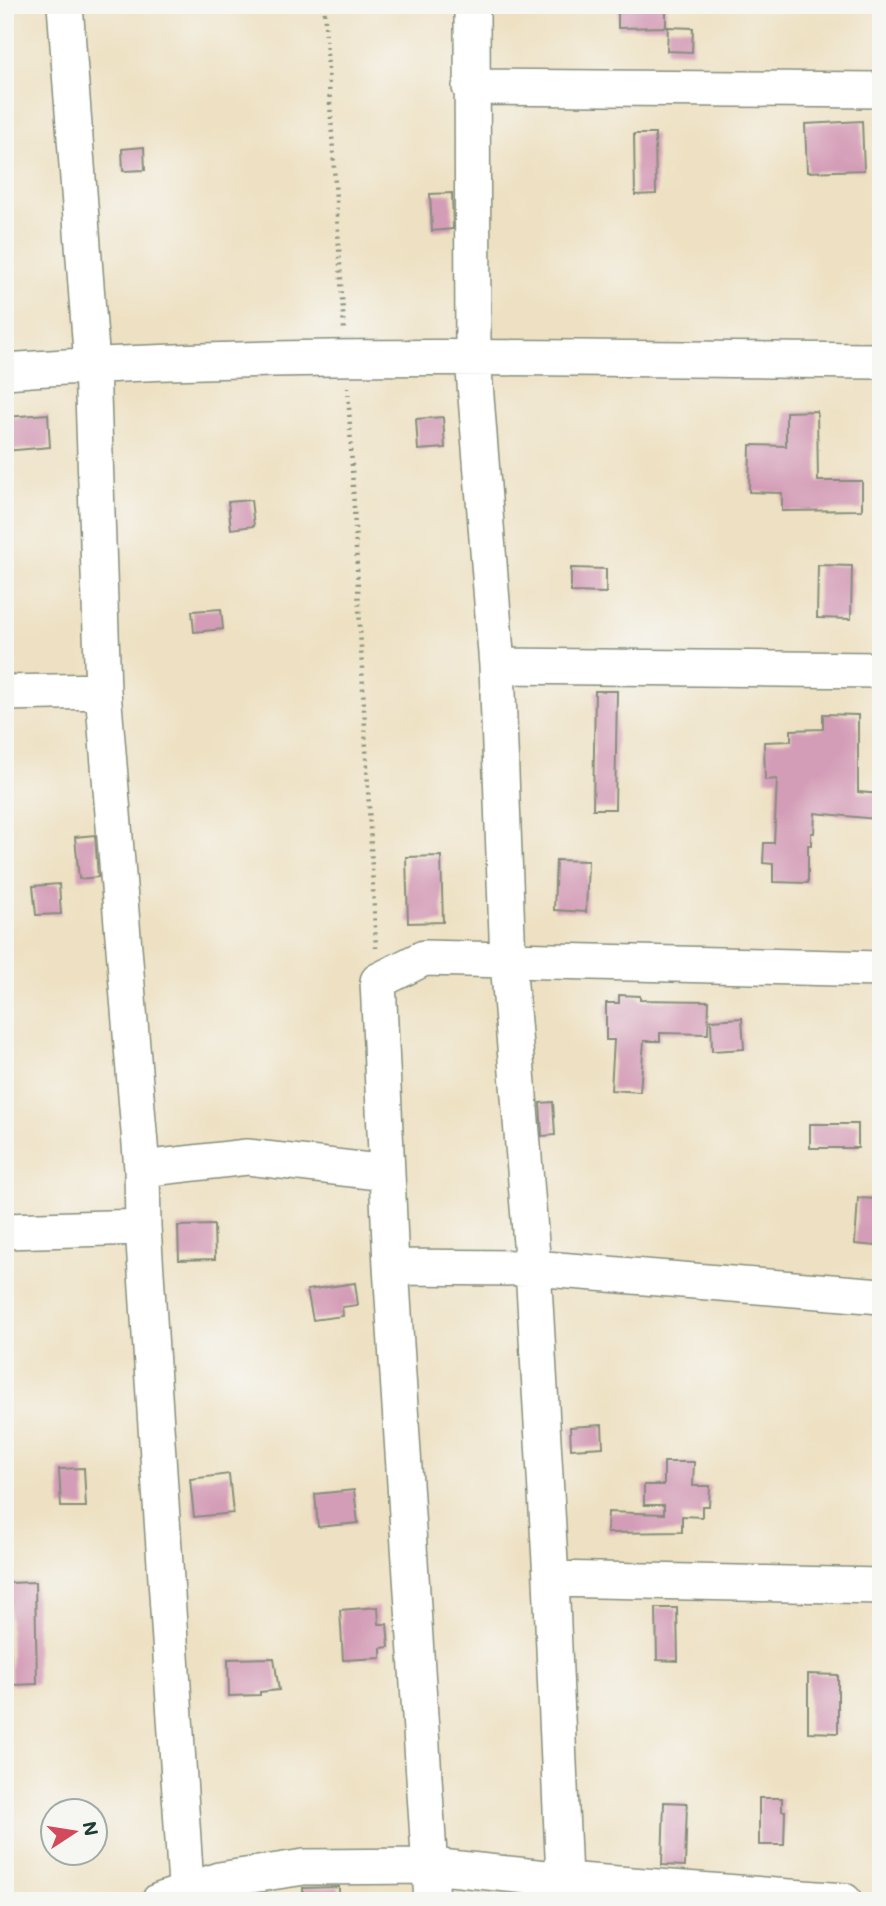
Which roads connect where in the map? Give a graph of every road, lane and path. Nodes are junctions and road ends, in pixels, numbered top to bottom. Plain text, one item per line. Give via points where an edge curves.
1 (65, 5) edge
2 (324, 5) edge
3 (471, 5) edge
4 (470, 87) junction
5 (881, 90) edge
6 (346, 358) junction
7 (473, 358) junction
8 (881, 361) edge
9 (92, 365) junction
10 (5, 371) edge
11 (497, 666) junction
12 (881, 670) edge
13 (103, 691) junction
14 (5, 693) edge
15 (508, 961) junction
16 (881, 969) edge
17 (377, 981) junction
18 (142, 1169) junction
19 (387, 1173) junction
20 (143, 1227) junction
21 (5, 1231) edge
22 (391, 1267) junction
23 (533, 1268) junction
24 (881, 1296) edge
25 (551, 1579) junction
26 (881, 1586) edge
27 (431, 1866) junction
28 (565, 1890) edge
29 (177, 1897) edge
30 (432, 1901) edge
31 (844, 1901) edge

1 - 9 street
2 - 6 path
3 - 4 street
4 - 5 street
4 - 7 street
6 - 7 street
6 - 9 street
6 - 17 path
7 - 8 street
7 - 11 street
9 - 10 street
9 - 13 street
11 - 12 street
11 - 15 street
13 - 14 street
13 - 18 street
15 - 16 street
15 - 17 street via 424,958
15 - 23 street
17 - 19 street
18 - 19 street via 247,1157
18 - 20 street
19 - 22 street
20 - 21 street
20 - 29 street
22 - 23 street
22 - 27 street
23 - 24 street
23 - 25 street
25 - 26 street
25 - 28 street
27 - 28 street
27 - 29 street via 304,1867 219,1880
27 - 30 street
28 - 31 street

